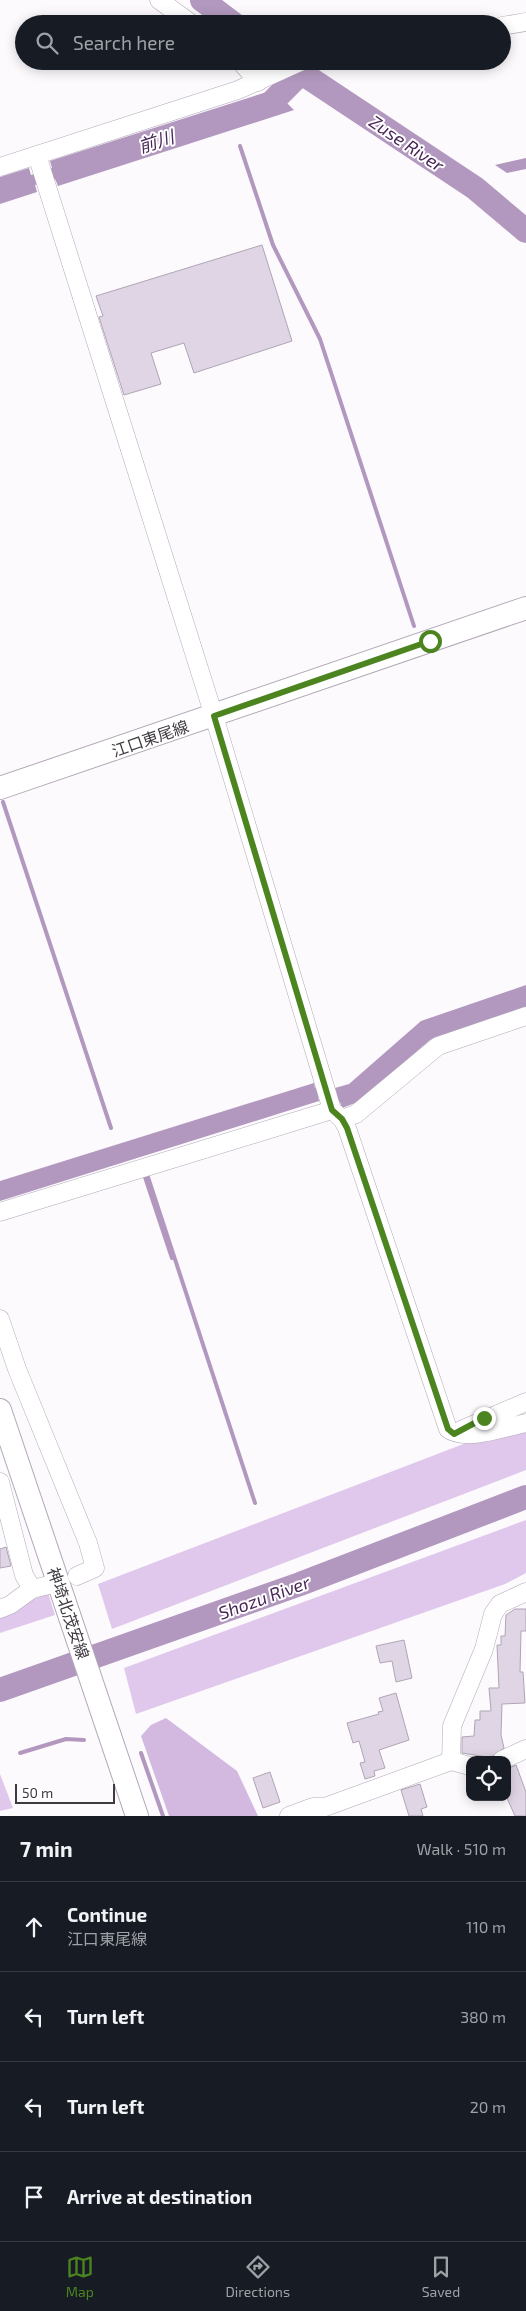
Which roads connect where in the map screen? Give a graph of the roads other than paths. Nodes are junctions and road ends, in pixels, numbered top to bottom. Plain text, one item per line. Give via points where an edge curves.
1 (159, 0) edge
2 (180, 15) edge
3 (526, 22) edge
4 (511, 24) edge
5 (250, 70) edge
6 (283, 70) edge
7 (262, 80) junction
8 (39, 161) junction
9 (0, 166) edge
10 (526, 608) edge
11 (214, 716) junction
12 (0, 788) edge
13 (526, 1016) edge
14 (332, 1104) junction
15 (0, 1212) edge
16 (0, 1319) edge
17 (526, 1402) edge
18 (0, 1410) edge
19 (526, 1423) edge
20 (454, 1434) junction
21 (0, 1482) edge
22 (4, 1513) edge
23 (78, 1576) dead end
24 (523, 1591) edge
25 (0, 1609) edge
26 (526, 1750) edge
27 (511, 1756) edge
28 (451, 1761) junction
29 (466, 1765) edge
30 (327, 1811) edge
31 (137, 1816) edge
32 (289, 1816) edge

1 - 2 street
3 - 4 street
5 - 7 street
6 - 7 street
7 - 8 street
8 - 9 street
8 - 11 street
10 - 11 main road, 江口東尾線
11 - 12 main road, 江口東尾線
11 - 14 street
13 - 14 street via 438,1046 356,1114
14 - 15 street via 322,1111
14 - 20 street via 347,1128 448,1429
16 - 23 street via 88,1542 95,1568
17 - 20 street
18 - 31 main road, 神埼北茂安線
19 - 20 street via 466,1436
21 - 22 street
22 - 25 street via 24,1575 40,1587
24 - 28 street via 500,1604 493,1614 484,1650 452,1726
26 - 27 street
28 - 29 street
28 - 30 street
30 - 32 street via 313,1807

